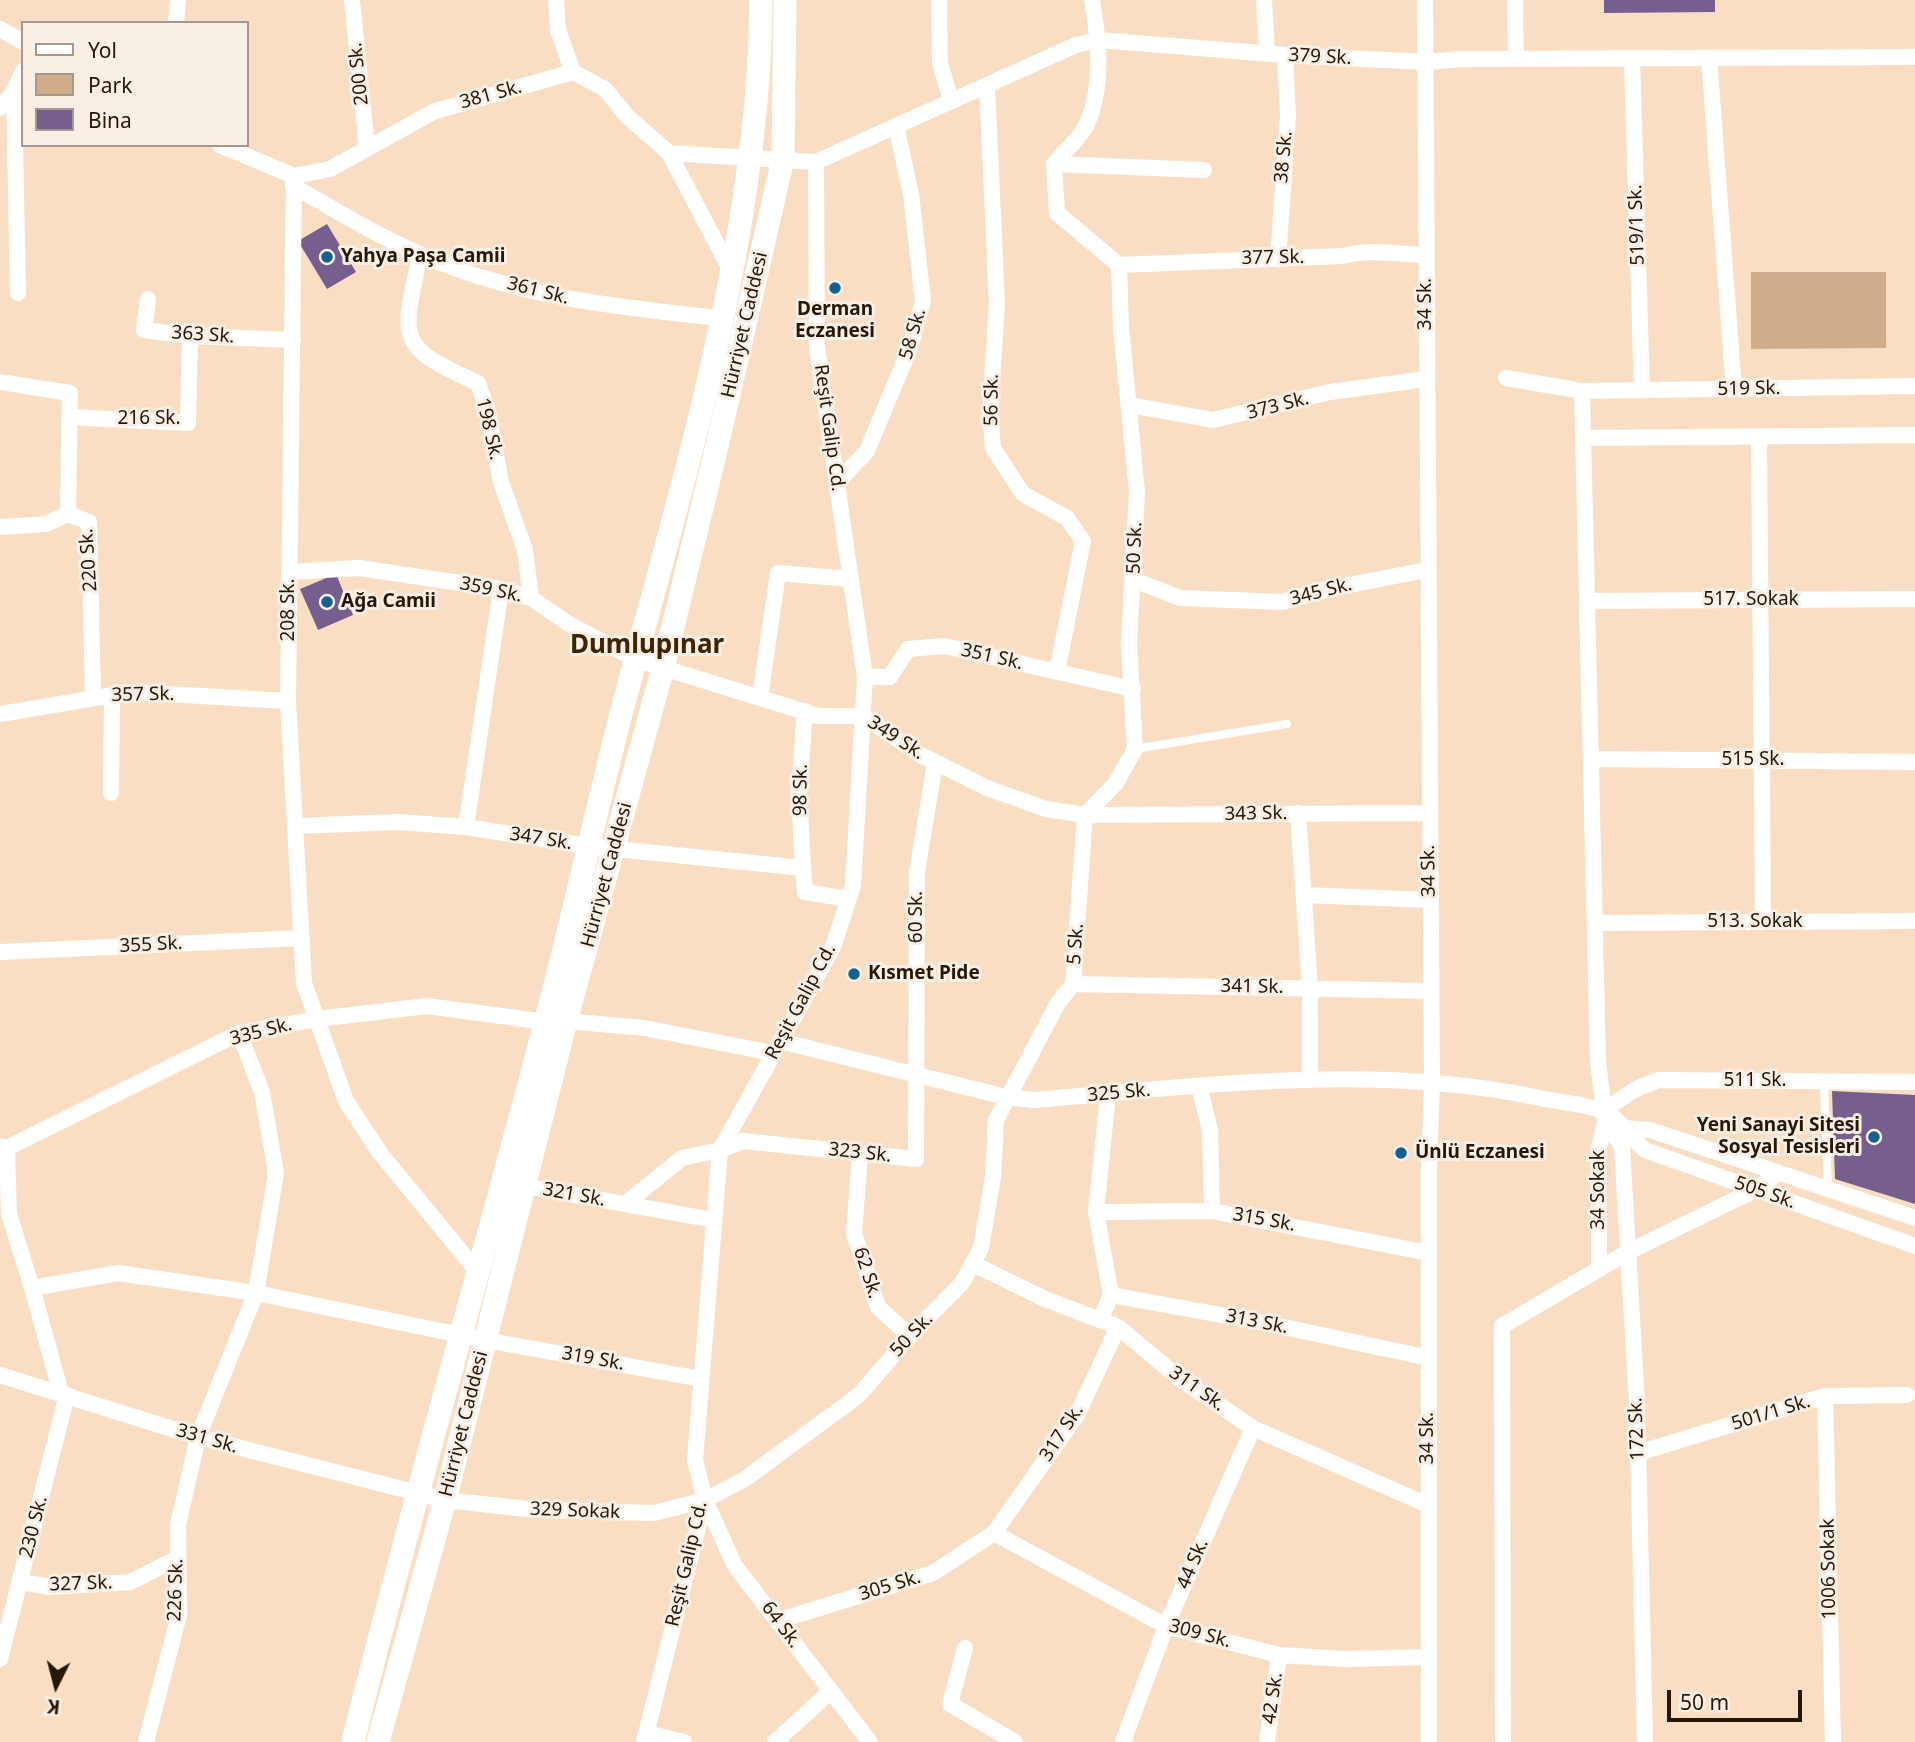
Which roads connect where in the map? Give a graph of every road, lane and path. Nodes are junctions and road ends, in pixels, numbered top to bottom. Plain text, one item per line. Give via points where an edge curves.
1 (178, 0) edge
2 (352, 0) edge
3 (556, 0) edge
4 (761, 0) edge
5 (785, 0) edge
6 (939, 0) edge
7 (1092, 0) edge
8 (1264, 0) edge
9 (1425, 0) edge
10 (1516, 0) edge
11 (176, 21) edge
12 (0, 29) edge
13 (1099, 40) junction
14 (21, 41) edge
15 (1267, 54) junction
16 (1285, 55) junction
17 (1915, 57) edge
18 (1709, 58) junction
19 (1516, 59) junction
20 (1632, 59) junction
21 (1427, 62) junction
22 (573, 72) junction
23 (21, 75) edge
24 (987, 85) junction
25 (14, 90) junction
26 (951, 101) junction
27 (0, 108) edge
28 (896, 126) junction
29 (224, 147) edge
30 (367, 148) junction
31 (669, 153) junction
32 (752, 156) junction
33 (783, 159) junction
34 (816, 162) junction
35 (1054, 164) junction
36 (1204, 170) dead end
37 (294, 181) junction
38 (420, 255) junction
39 (1426, 255) junction
40 (1278, 259) junction
41 (1119, 265) junction
42 (730, 269) junction
43 (18, 292) dead end
44 (148, 299) dead end
45 (720, 318) junction
46 (190, 336) junction
47 (293, 340) junction
48 (1506, 378) dead end
49 (1426, 379) junction
50 (0, 382) edge
51 (1915, 386) edge
52 (1734, 389) junction
53 (1642, 390) junction
54 (1582, 391) junction
55 (1130, 405) junction
56 (69, 417) junction
57 (1915, 435) edge
58 (1759, 437) junction
59 (1583, 438) junction
60 (837, 483) junction
61 (68, 514) junction
62 (0, 527) edge
63 (1426, 570) junction
64 (289, 572) junction
65 (851, 579) junction
66 (1134, 580) junction
67 (500, 589) junction
68 (531, 598) junction
69 (1915, 598) edge
70 (1760, 600) junction
71 (1587, 601) junction
72 (635, 659) junction
73 (663, 668) junction
74 (1057, 672) junction
75 (865, 677) junction
76 (1133, 689) junction
77 (111, 695) junction
78 (760, 697) junction
79 (93, 698) junction
80 (288, 701) junction
81 (805, 711) junction
82 (0, 714) edge
83 (863, 716) junction
84 (1287, 724) dead end
85 (1135, 749) junction
86 (1591, 759) junction
87 (1759, 760) junction
88 (1915, 762) edge
89 (935, 763) junction
90 (111, 793) dead end
91 (1298, 813) junction
92 (1428, 813) junction
93 (1084, 814) junction
94 (295, 826) junction
95 (466, 827) junction
96 (587, 846) junction
97 (615, 849) junction
98 (803, 868) junction
99 (1304, 895) junction
100 (848, 899) junction
101 (1430, 900) junction
102 (1915, 921) edge
103 (1763, 922) junction
104 (1595, 923) junction
105 (301, 939) junction
106 (0, 952) edge
107 (1073, 984) junction
108 (1310, 987) junction
109 (1431, 991) junction
110 (317, 1019) junction
111 (556, 1022) junction
112 (239, 1033) junction
113 (777, 1047) junction
114 (916, 1073) junction
115 (1310, 1079) junction
116 (1432, 1082) junction
117 (1824, 1082) junction
118 (1915, 1082) edge
119 (1463, 1084) joint
120 (1199, 1086) junction
121 (1108, 1094) junction
122 (1006, 1097) junction
123 (1604, 1117) junction
124 (1625, 1128) junction
125 (3, 1147) edge
126 (720, 1150) junction
127 (860, 1154) junction
128 (1778, 1173) junction
129 (524, 1186) junction
130 (1828, 1189) junction
131 (1755, 1190) junction
132 (625, 1204) junction
133 (1212, 1211) junction
134 (1096, 1212) junction
135 (1915, 1218) edge
136 (714, 1220) junction
137 (1915, 1246) edge
138 (1628, 1252) junction
139 (1429, 1253) junction
140 (973, 1264) junction
141 (1599, 1269) junction
142 (477, 1271) junction
143 (32, 1288) junction
144 (256, 1293) junction
145 (1111, 1295) junction
146 (1100, 1320) junction
147 (1118, 1327) junction
148 (460, 1334) junction
149 (910, 1336) junction
150 (485, 1340) junction
151 (1429, 1357) junction
152 (0, 1375) edge
153 (701, 1378) junction
154 (64, 1394) junction
155 (1907, 1395) dead end
156 (1825, 1396) junction
157 (1253, 1428) junction
158 (198, 1437) junction
159 (1638, 1453) junction
160 (416, 1492) junction
161 (445, 1500) junction
162 (705, 1500) junction
163 (1428, 1505) junction
164 (994, 1533) junction
165 (178, 1558) junction
166 (21, 1582) junction
167 (777, 1621) junction
168 (1167, 1626) junction
169 (965, 1648) dead end
170 (1279, 1654) junction
171 (1428, 1657) junction
172 (0, 1659) edge
173 (831, 1691) junction
174 (645, 1737) edge
175 (146, 1742) edge
176 (353, 1742) edge
177 (379, 1742) edge
178 (684, 1742) edge
179 (775, 1742) edge
180 (870, 1742) edge
181 (1015, 1742) edge
182 (1123, 1742) edge
183 (1267, 1742) edge
184 (1429, 1742) edge
185 (1503, 1742) edge
186 (1644, 1742) edge
187 (1833, 1742) edge

1 - 11 street
2 - 30 street, 200 Sk.
3 - 22 street via 558,30
4 - 32 main road, Hürriyet Caddesi
5 - 33 main road, Hürriyet Caddesi
6 - 26 street via 940,63
7 - 13 street
8 - 15 street
9 - 21 street, 34 Sk.
10 - 19 street
12 - 14 street
13 - 15 street, 379 Sk.
13 - 24 street, 379 Sk. via 1076,45
13 - 35 street via 1096,91 1086,127
15 - 16 street, 379 Sk.
16 - 21 street, 379 Sk.
16 - 40 street, 38 Sk. via 1287,116
17 - 18 street, 379 Sk.
18 - 20 street, 379 Sk.
18 - 52 street
19 - 20 street, 379 Sk.
19 - 21 street, 379 Sk.
20 - 53 street, 519/1 Sk.
21 - 39 street, 34 Sk.
22 - 30 street, 381 Sk. via 435,111
22 - 31 street via 605,89 627,116
23 - 25 street
24 - 26 street, 379 Sk.
24 - 74 street, 56 Sk. via 997,304 990,411 993,448 1023,494 1067,518 1083,541
25 - 27 street
25 - 43 street
26 - 28 street, 379 Sk.
28 - 34 street, 379 Sk.
28 - 60 street, 58 Sk. via 911,194 923,301 906,360 867,451
29 - 37 street
30 - 37 street, 381 Sk. via 330,169
31 - 32 street
31 - 42 street
32 - 33 street, 379 Sk.
32 - 42 main road, Hürriyet Caddesi
33 - 34 street, 379 Sk.
33 - 73 main road, Hürriyet Caddesi
34 - 60 street, Reşit Galip Cd. via 817,346
35 - 36 street
35 - 41 street via 1057,213
37 - 38 street, 361 Sk.
37 - 47 street, 208 Sk.
38 - 45 street, 361 Sk. via 473,275 569,300
38 - 68 street, 198 Sk. via 406,318 414,348 434,363 478,383 501,482 525,550
39 - 40 street, 377 Sk. via 1366,250 1342,257
39 - 49 street, 34 Sk.
40 - 41 street, 377 Sk.
41 - 55 street, 50 Sk.
42 - 45 main road, Hürriyet Caddesi
44 - 46 street, 363 Sk. via 144,330
45 - 72 main road, Hürriyet Caddesi
46 - 47 street, 363 Sk.
46 - 56 street, 216 Sk. via 188,423
47 - 64 street, 208 Sk.
48 - 54 street, 519 Sk.
49 - 55 street, 373 Sk. via 1330,392 1213,421
49 - 63 street, 34 Sk.
50 - 56 street, 220 Sk. via 70,393
51 - 52 street, 519 Sk.
52 - 53 street, 519 Sk.
53 - 54 street, 519 Sk.
54 - 59 street
55 - 66 street, 50 Sk. via 1137,492
56 - 61 street, 220 Sk.
57 - 58 street
58 - 59 street
58 - 70 street
59 - 71 street
60 - 65 street, Reşit Galip Cd.
61 - 62 street via 46,524
61 - 79 street, 220 Sk. via 89,522
63 - 66 street, 345 Sk. via 1282,602 1180,598
63 - 92 street, 34 Sk.
64 - 67 street, 359 Sk. via 359,568
64 - 80 street, 208 Sk.
65 - 75 street, Reşit Galip Cd.
65 - 78 street via 778,573
66 - 76 street, 50 Sk. via 1129,644
67 - 68 street, 359 Sk.
67 - 95 street
68 - 72 street, 359 Sk.
69 - 70 street, 517. Sokak
70 - 71 street, 517. Sokak
70 - 87 street
71 - 86 street
72 - 73 street, 359 Sk.
72 - 96 main road, Hürriyet Caddesi
73 - 78 street, 349 Sk.
73 - 97 main road, Hürriyet Caddesi
74 - 75 street, 351 Sk. via 944,646 908,649 890,677
74 - 76 street, 351 Sk.
75 - 83 street, Reşit Galip Cd.
76 - 85 street, 50 Sk.
77 - 79 street, 357 Sk.
77 - 80 street, 357 Sk. via 131,692
77 - 90 street
78 - 81 street, 349 Sk.
79 - 82 street, 357 Sk.
80 - 94 street, 208 Sk.
81 - 83 street, 349 Sk. via 818,716
81 - 98 street, 98 Sk. via 799,792
83 - 89 street, 349 Sk.
83 - 100 street, Reşit Galip Cd. via 853,886
84 - 85 lane
85 - 93 street via 1116,783
86 - 87 street, 515 Sk.
86 - 104 street
87 - 88 street, 515 Sk.
87 - 103 street
89 - 93 street, 349 Sk. via 1046,809
89 - 114 street, 60 Sk. via 917,872
91 - 92 street, 343 Sk.
91 - 93 street, 343 Sk.
91 - 99 street
92 - 101 street, 34 Sk.
93 - 107 street, 5 Sk.
94 - 95 street, 347 Sk. via 399,822
94 - 105 street, 208 Sk.
95 - 96 street, 347 Sk.
96 - 97 street, 347 Sk.
96 - 111 main road, Hürriyet Caddesi
97 - 98 street, 347 Sk.
97 - 111 main road, Hürriyet Caddesi
98 - 100 street via 805,892
99 - 101 street
99 - 108 street
100 - 113 street, Reşit Galip Cd. via 832,947
101 - 109 street, 34 Sk.
102 - 103 street, 513. Sokak
103 - 104 street, 513. Sokak
104 - 123 street
105 - 106 street, 355 Sk.
105 - 110 street, 208 Sk. via 304,983
107 - 108 street, 341 Sk.
107 - 122 street, 5 Sk.
108 - 109 street, 341 Sk.
108 - 115 street
109 - 116 street, 34 Sk.
110 - 111 street, 335 Sk. via 427,1006
110 - 112 street, 335 Sk.
110 - 142 street, 208 Sk. via 346,1101 380,1153
111 - 113 street, 325 Sk. via 644,1028
111 - 129 main road, Hürriyet Caddesi
111 - 142 main road, Hürriyet Caddesi
112 - 125 street, 335 Sk.
112 - 144 street, 226 Sk. via 262,1092 276,1173
113 - 114 street, 325 Sk.
113 - 126 street, Reşit Galip Cd.
114 - 122 street, 325 Sk.
114 - 127 street, 323 Sk. via 916,1159
115 - 116 street, 325 Sk.
115 - 120 street, 325 Sk.
116 - 119 street, 325 Sk.
116 - 139 street, 34 Sk.
117 - 118 street, 511 Sk.
117 - 123 street, 511 Sk. via 1658,1080 1634,1090
117 - 130 lane
119 - 123 street, 505 Sk.
120 - 121 street, 325 Sk.
120 - 133 street via 1210,1130
121 - 122 street, 325 Sk. via 1034,1100
121 - 134 street
122 - 140 street, 50 Sk. via 996,1120 993,1177 981,1248
123 - 124 street, 505 Sk.
123 - 138 street, 172 Sk. via 1622,1147
123 - 141 street, 34 Sokak via 1599,1147
124 - 128 street, 505 Sk. via 1650,1130
124 - 131 street, 505 Sk. via 1645,1150
125 - 143 street via 9,1214
126 - 127 street, 323 Sk. via 743,1141
126 - 132 street, 321 Sk. via 681,1158
126 - 136 street, Reşit Galip Cd.
127 - 149 street, 62 Sk. via 854,1233 878,1307
128 - 130 street, 505 Sk.
128 - 131 street
129 - 132 street, 321 Sk.
129 - 150 main road, Hürriyet Caddesi
130 - 135 street, 505 Sk.
131 - 137 street, 505 Sk.
131 - 138 street
132 - 136 street, 321 Sk.
133 - 134 street, 315 Sk.
133 - 139 street, 315 Sk.
134 - 145 street
136 - 153 street, Reşit Galip Cd.
138 - 141 street
138 - 159 street, 172 Sk.
139 - 151 street, 34 Sk.
140 - 146 street, 311 Sk.
140 - 149 street, 50 Sk. via 962,1283
141 - 185 street via 1502,1326
142 - 148 main road, Hürriyet Caddesi
143 - 144 street, 319 Sk. via 118,1273
143 - 154 street
144 - 148 street, 319 Sk.
144 - 158 street, 226 Sk.
145 - 146 street
145 - 151 street, 313 Sk.
146 - 147 street, 311 Sk.
147 - 157 street, 311 Sk. via 1179,1378
147 - 164 street, 317 Sk. via 1077,1415
148 - 150 street, 319 Sk.
148 - 160 main road, Hürriyet Caddesi
149 - 162 street, 50 Sk. via 859,1395 745,1479
150 - 153 street, 319 Sk.
150 - 161 main road, Hürriyet Caddesi
151 - 163 street, 34 Sk.
152 - 154 street, 331 Sk.
153 - 162 street, Reşit Galip Cd. via 695,1460
154 - 158 street, 331 Sk.
154 - 166 street, 230 Sk.
155 - 156 street, 501/1 Sk.
156 - 159 street, 501/1 Sk.
156 - 187 street, 1006 Sokak
157 - 163 street, 311 Sk.
157 - 168 street, 44 Sk.
158 - 160 street, 331 Sk.
158 - 165 street, 226 Sk. via 178,1525
159 - 186 street, 172 Sk.
160 - 161 street, 331 Sk.
160 - 176 main road, Hürriyet Caddesi
161 - 162 street, 329 Sokak via 537,1510 654,1513
161 - 177 main road, Hürriyet Caddesi
162 - 167 street, 64 Sk. via 736,1566
162 - 174 street, Reşit Galip Cd.
163 - 171 street, 34 Sk.
164 - 167 street, 305 Sk. via 933,1573
164 - 168 street, 309 Sk.
165 - 166 street, 327 Sk. via 130,1582 50,1587
165 - 175 street, 226 Sk. via 179,1615
166 - 172 street, 230 Sk.
167 - 173 street, 64 Sk.
168 - 170 street, 309 Sk.
168 - 182 street, 44 Sk.
169 - 181 street via 950,1704
170 - 171 street, 309 Sk. via 1346,1659
170 - 183 street, 42 Sk.
171 - 184 street, 34 Sk.
173 - 179 street
173 - 180 street, 64 Sk.
174 - 178 street

